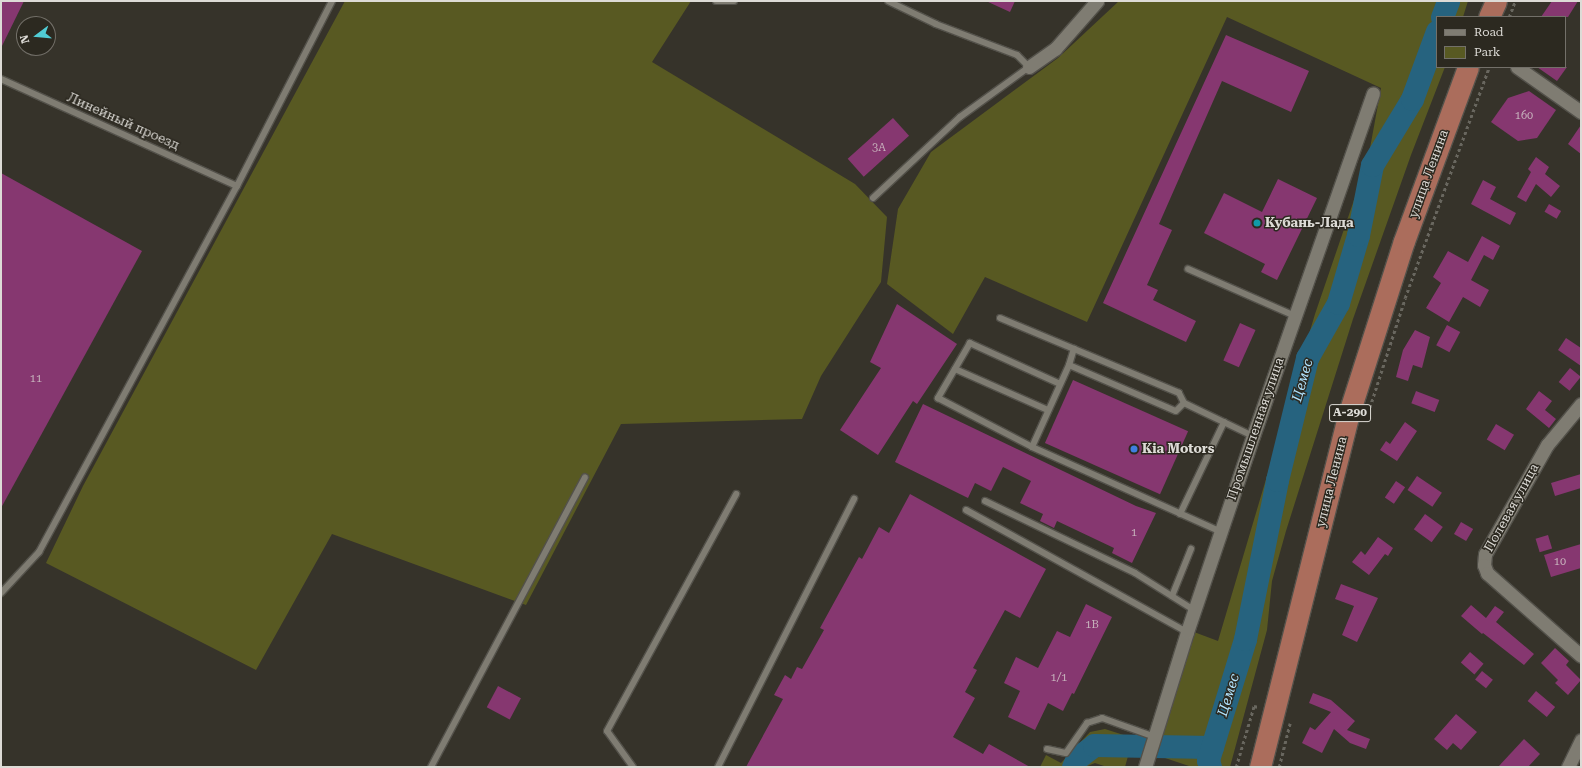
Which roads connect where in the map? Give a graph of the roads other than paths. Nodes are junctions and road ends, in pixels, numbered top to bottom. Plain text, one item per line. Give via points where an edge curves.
1 (332, 1) edge
2 (716, 1) edge
3 (734, 1) edge
4 (888, 1) edge
5 (1097, 1) edge
6 (1496, 1) edge
7 (1489, 16) edge
8 (1029, 67) junction
9 (1468, 68) edge
10 (1518, 68) edge
11 (1, 79) edge
12 (1373, 93) dead end
13 (1581, 112) edge
14 (237, 186) junction
15 (873, 198) dead end
16 (1188, 269) dead end
17 (1294, 316) junction
18 (1000, 318) dead end
19 (1074, 349) junction
20 (1069, 364) junction
21 (955, 369) junction
22 (1058, 382) dead end
23 (1184, 403) junction
24 (1581, 404) edge
25 (1048, 410) junction
26 (1224, 422) junction
27 (1253, 436) junction
28 (1032, 447) junction
29 (585, 477) dead end
30 (736, 494) dead end
31 (854, 499) dead end
32 (985, 501) dead end
33 (966, 510) dead end
34 (1180, 514) junction
35 (1221, 532) junction
36 (1191, 549) dead end
37 (1, 593) edge
38 (1172, 596) junction
39 (1194, 610) junction
40 (1187, 632) junction
41 (1581, 656) edge
42 (1155, 737) junction
43 (1581, 740) edge
44 (1047, 749) dead end
45 (431, 767) edge
46 (633, 767) edge
47 (718, 767) edge
48 (1145, 767) edge
49 (1260, 767) edge
50 (1568, 767) edge

1 - 14 lane
2 - 3 lane
4 - 8 lane via 936,24 1017,55
5 - 8 street via 1055,49
6 - 7 highway
8 - 15 lane via 960,117
9 - 49 highway, улица Ленина / А-290 via 1404,241 1350,410
10 - 13 street
11 - 14 lane, Линейный проезд
12 - 17 street, Промышленная улица
14 - 37 lane via 40,552
16 - 17 lane
17 - 27 street, Промышленная улица
18 - 19 lane
19 - 20 lane
19 - 23 lane via 1179,393
20 - 23 lane via 1176,411
20 - 25 lane
21 - 22 lane via 970,343
21 - 25 lane
21 - 28 lane via 938,398
23 - 26 lane
24 - 41 street, Полевая улица via 1547,445 1485,554 1484,565 1487,573
25 - 28 lane
26 - 27 lane
26 - 34 lane
27 - 35 street, Промышленная улица
28 - 34 lane
29 - 45 lane
30 - 46 lane via 607,731
31 - 47 lane
32 - 38 lane via 1135,574
33 - 40 lane
34 - 35 lane
35 - 39 street, Промышленная улица
36 - 38 lane
38 - 39 lane
39 - 40 street, Промышленная улица
40 - 42 street, Промышленная улица
42 - 44 lane via 1102,718 1087,723 1066,753
42 - 48 street, Промышленная улица
43 - 50 street

